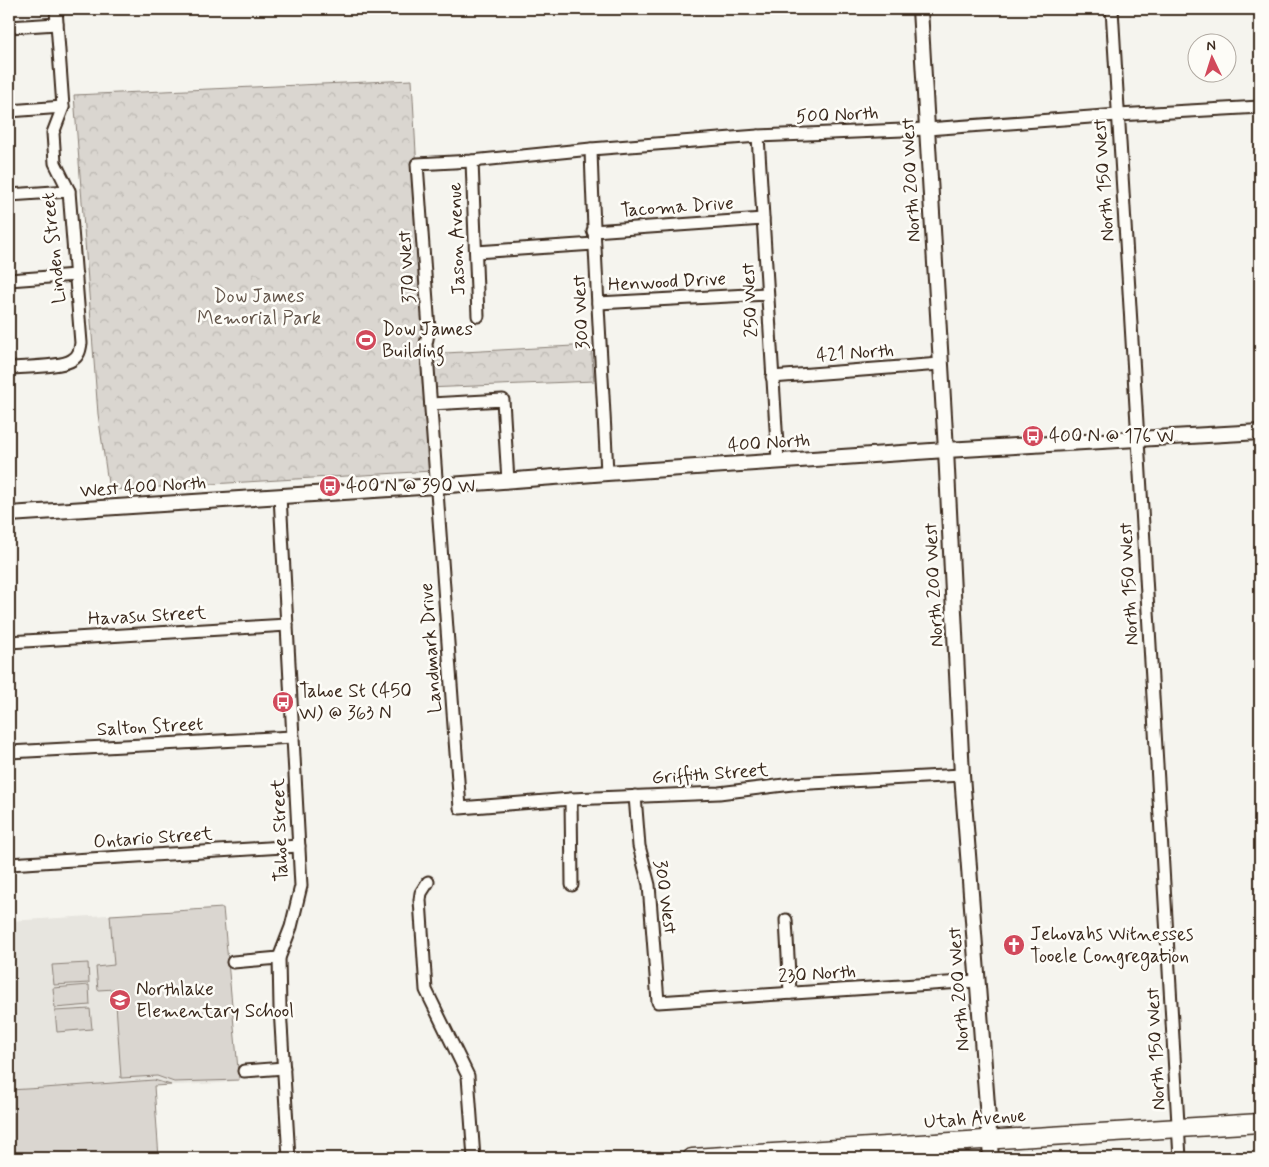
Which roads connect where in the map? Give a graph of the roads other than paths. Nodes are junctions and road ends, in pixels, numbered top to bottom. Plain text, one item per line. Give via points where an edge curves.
1 (56, 9) edge
2 (920, 9) edge
3 (1112, 9) edge
4 (57, 24) junction
5 (9, 27) edge
6 (63, 107) junction
7 (1260, 107) edge
8 (9, 111) edge
9 (1118, 115) junction
10 (927, 129) junction
11 (758, 136) junction
12 (591, 149) junction
13 (472, 161) junction
14 (417, 164) joint
15 (70, 191) junction
16 (9, 195) edge
17 (763, 219) junction
18 (594, 231) junction
19 (594, 244) junction
20 (476, 252) junction
21 (76, 275) junction
22 (9, 280) edge
23 (767, 294) junction
24 (598, 303) junction
25 (478, 316) dead end
26 (940, 364) junction
27 (9, 368) edge
28 (772, 377) junction
29 (431, 404) junction
30 (1260, 432) edge
31 (1138, 440) junction
32 (946, 450) junction
33 (778, 462) junction
34 (607, 473) junction
35 (508, 481) junction
36 (436, 486) junction
37 (280, 496) junction
38 (9, 514) edge
39 (287, 625) junction
40 (9, 642) edge
41 (293, 737) junction
42 (9, 752) edge
43 (962, 775) junction
44 (635, 796) junction
45 (571, 799) junction
46 (460, 808) joint
47 (299, 846) junction
48 (9, 864) edge
49 (428, 882) dead end
50 (572, 885) dead end
51 (786, 920) dead end
52 (279, 958) junction
53 (233, 962) dead end
54 (977, 982) junction
55 (790, 993) junction
56 (658, 1002) joint
57 (284, 1068) junction
58 (244, 1071) dead end
59 (1260, 1123) edge
60 (1178, 1128) junction
61 (990, 1139) junction
62 (289, 1158) edge
63 (474, 1158) edge
64 (692, 1158) edge
65 (991, 1158) edge
66 (1180, 1158) edge

1 - 4 street, Linden Street
2 - 10 street, North 200 West
3 - 9 street, North 150 West
4 - 5 street
4 - 6 street, Linden Street
6 - 8 street
6 - 15 street, Linden Street via 53,133 56,163
7 - 9 street, 500 North
9 - 10 street, 500 North
9 - 31 street, North 150 West
10 - 11 street, 500 North
10 - 26 street, North 200 West
11 - 12 street, 500 North
11 - 17 street, 250 West
12 - 13 street, 500 North
12 - 18 street, 300 West
13 - 14 street, 500 North
13 - 20 street, Jason Avenue
14 - 29 street, 370 West
15 - 16 street
15 - 21 street, Linden Street
17 - 18 street, Tacoma Drive
17 - 23 street, 250 West
18 - 19 street, 300 West
19 - 20 street
19 - 24 street, 300 West
20 - 25 street, Jason Avenue
21 - 22 street
21 - 27 street, Linden Street via 81,343 78,356 62,364
23 - 24 street, Henwood Drive
23 - 28 street, 250 West
24 - 34 street, 300 West
26 - 28 street, 421 North
26 - 32 street, North 200 West
28 - 33 street, 250 West
29 - 35 street via 503,400
29 - 36 street, 370 West
30 - 31 street, 400 North
31 - 32 street, 400 North
31 - 60 street, North 150 West
32 - 33 street, 400 North
32 - 43 street, North 200 West
33 - 34 street, 400 North
34 - 35 street, 400 North
35 - 36 street, 400 North
36 - 37 street, 400 North
36 - 46 street, Landmark Drive
37 - 38 street, West 400 North
37 - 39 street, Tahoe Street
39 - 40 street, Havasu Street
39 - 41 street, Tahoe Street
41 - 42 street, Salton Street
41 - 47 street, Tahoe Street
43 - 44 street, Griffith Street
43 - 54 street, North 200 West
44 - 45 street, Griffith Street
44 - 56 street, 300 West via 639,846 650,885
45 - 46 street, Griffith Street
45 - 50 street
47 - 48 street, Ontario Street
47 - 52 street, Tahoe Street via 301,886
49 - 63 street via 420,900 426,990 468,1076
51 - 55 street
52 - 53 street
52 - 57 street, Tahoe Street
54 - 55 street, 230 North
54 - 61 street, North 200 West
55 - 56 street, 230 North
57 - 58 street
57 - 62 street, Tahoe Street
59 - 60 main road, Utah Avenue
60 - 61 main road, Utah Avenue
60 - 66 street, North 150 West
61 - 64 main road, Utah Avenue
61 - 65 street, North 200 West

